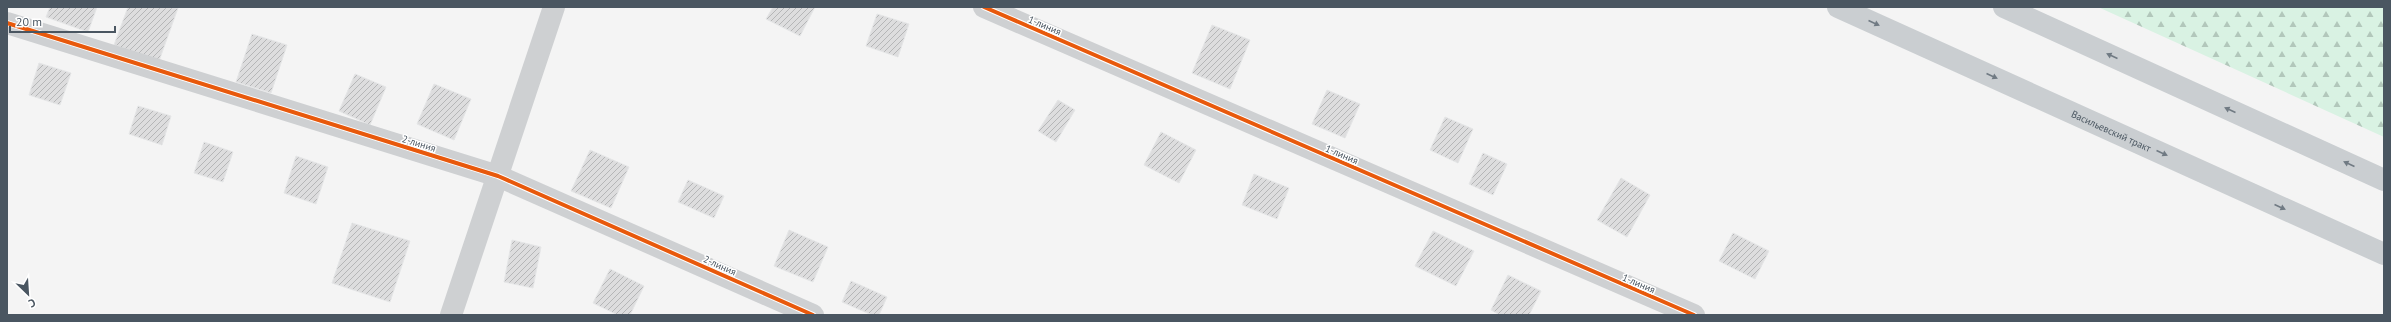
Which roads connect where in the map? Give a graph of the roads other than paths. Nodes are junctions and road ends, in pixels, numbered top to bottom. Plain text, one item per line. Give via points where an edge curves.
1 (554, 7) edge
2 (984, 7) edge
3 (1838, 7) edge
4 (2004, 7) edge
5 (7, 22) edge
6 (498, 176) junction
7 (2384, 180) edge
8 (2384, 254) edge
9 (451, 315) edge
10 (813, 315) edge
11 (1694, 315) edge

1 - 6 street
2 - 11 street, 1-линия
3 -> 8 main road, Васильевский тракт
7 -> 4 main road
5 - 6 street, 2-линия
6 - 9 street
6 - 10 street, 2-линия

